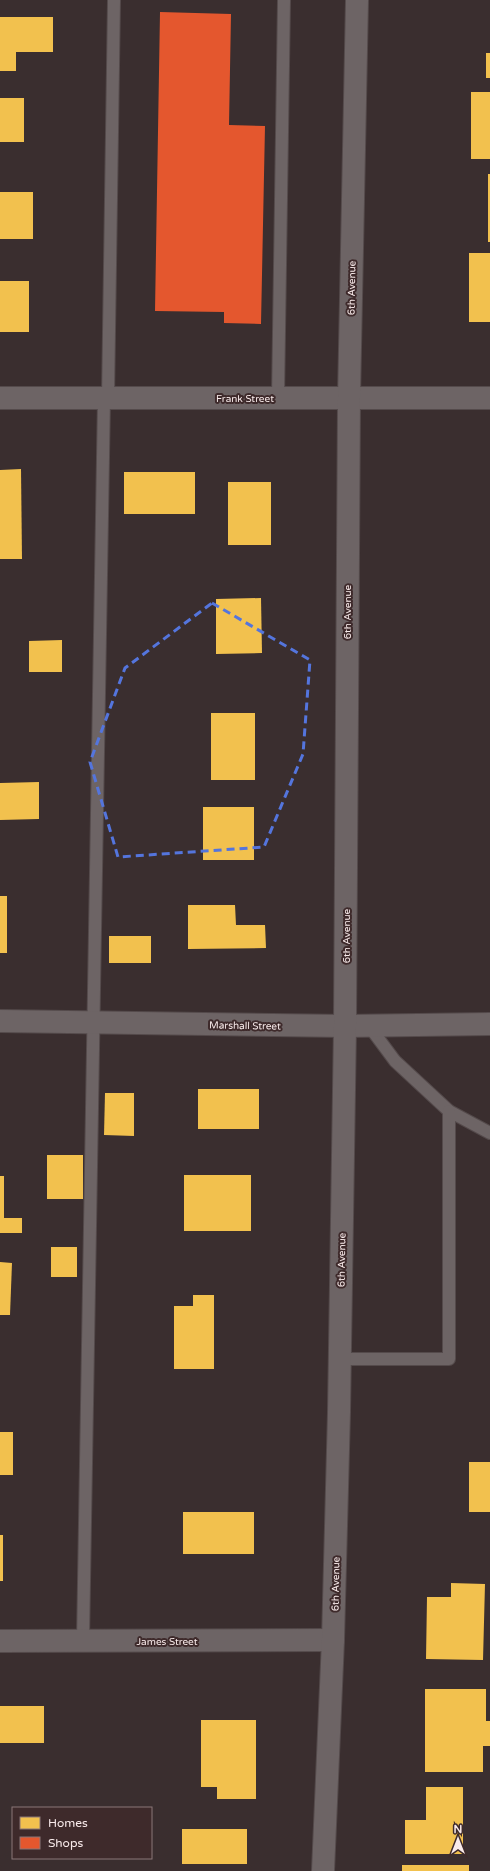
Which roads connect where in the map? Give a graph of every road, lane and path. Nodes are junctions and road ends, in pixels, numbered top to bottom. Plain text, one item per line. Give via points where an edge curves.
1 (114, 0) edge
2 (284, 0) edge
3 (358, 0) edge
4 (0, 398) edge
5 (106, 398) junction
6 (278, 398) junction
7 (349, 398) junction
8 (490, 398) edge
9 (0, 1021) edge
10 (93, 1022) junction
11 (490, 1024) edge
12 (345, 1026) junction
13 (369, 1026) junction
14 (449, 1111) junction
15 (490, 1133) edge
16 (339, 1359) junction
17 (333, 1640) junction
18 (0, 1641) edge
19 (83, 1641) junction
20 (323, 1871) edge

1 - 5 lane
2 - 6 lane
3 - 7 street, 6th Avenue
4 - 5 street, Frank Street
5 - 6 street, Frank Street
5 - 10 lane
6 - 7 street, Frank Street
7 - 8 street, Frank Street
7 - 12 street, 6th Avenue
9 - 10 street, Marshall Street
10 - 12 street, Marshall Street
10 - 19 lane
11 - 13 street, Marshall Street
12 - 13 street, Marshall Street
12 - 16 street, 6th Avenue
13 - 14 lane via 395,1061
14 - 15 lane
14 - 16 lane via 449,1359
16 - 17 street, 6th Avenue
17 - 19 street, James Street
17 - 20 street, 6th Avenue
18 - 19 street, James Street

